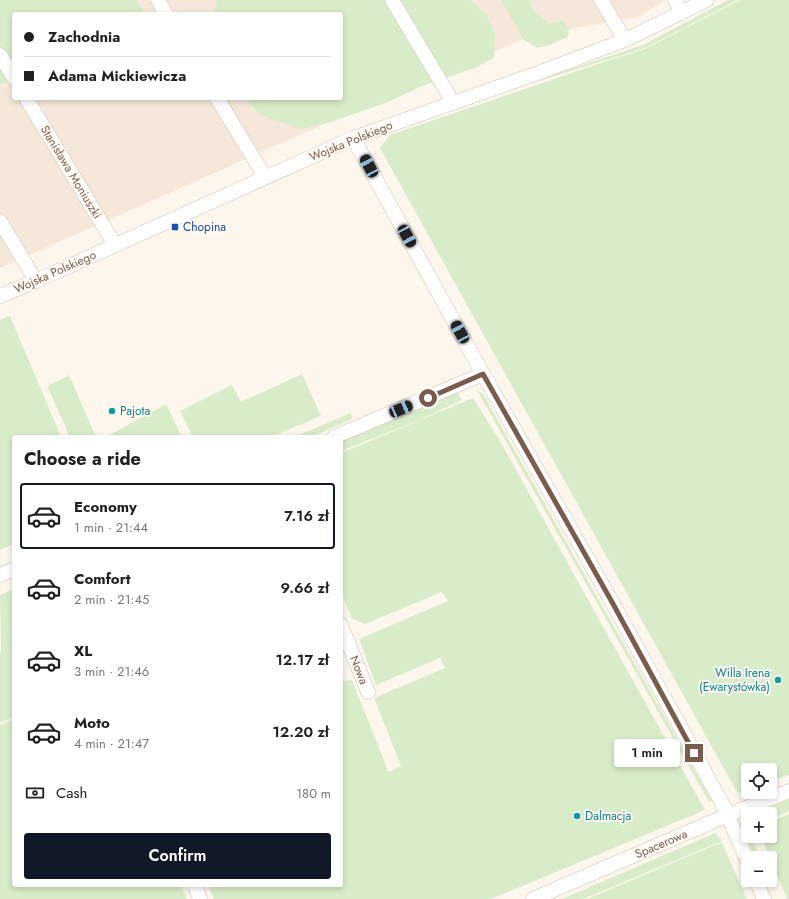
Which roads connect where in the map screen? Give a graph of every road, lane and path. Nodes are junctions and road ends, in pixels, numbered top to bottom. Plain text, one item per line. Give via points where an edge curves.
1 (158, 0) edge
2 (392, 0) edge
3 (601, 0) edge
4 (675, 0) edge
5 (707, 0) edge
6 (165, 12) edge
7 (682, 13) junction
8 (625, 40) junction
9 (0, 55) edge
10 (12, 75) edge
11 (27, 100) edge
12 (218, 100) edge
13 (452, 103) junction
14 (354, 138) junction
15 (265, 177) junction
16 (0, 221) edge
17 (115, 245) junction
18 (36, 281) junction
19 (0, 296) edge
20 (483, 374) junction
21 (339, 435) edge
22 (12, 570) edge
23 (0, 575) edge
24 (343, 630) edge
25 (368, 692) dead end
26 (789, 791) edge
27 (728, 815) junction
28 (743, 851) edge
29 (196, 887) edge
30 (759, 887) edge
31 (200, 899) edge
32 (533, 899) edge
33 (764, 899) edge

1 - 6 street
2 - 13 street
3 - 8 street
4 - 7 street
5 - 7 street, Wojska Polskiego
7 - 8 street, Wojska Polskiego
8 - 13 street, Wojska Polskiego
9 - 10 street
11 - 17 street, Stanisława Moniuszki
12 - 15 street
13 - 14 street, Wojska Polskiego
14 - 15 street, Wojska Polskiego
14 - 20 street
15 - 17 street, Wojska Polskiego
16 - 18 street
17 - 18 street, Wojska Polskiego
18 - 19 street, Wojska Polskiego
20 - 21 street
20 - 27 street via 612,602
22 - 23 street
24 - 25 street, Nowa
26 - 27 street, Spacerowa
27 - 28 street
27 - 32 street, Spacerowa
29 - 31 street
30 - 33 street

